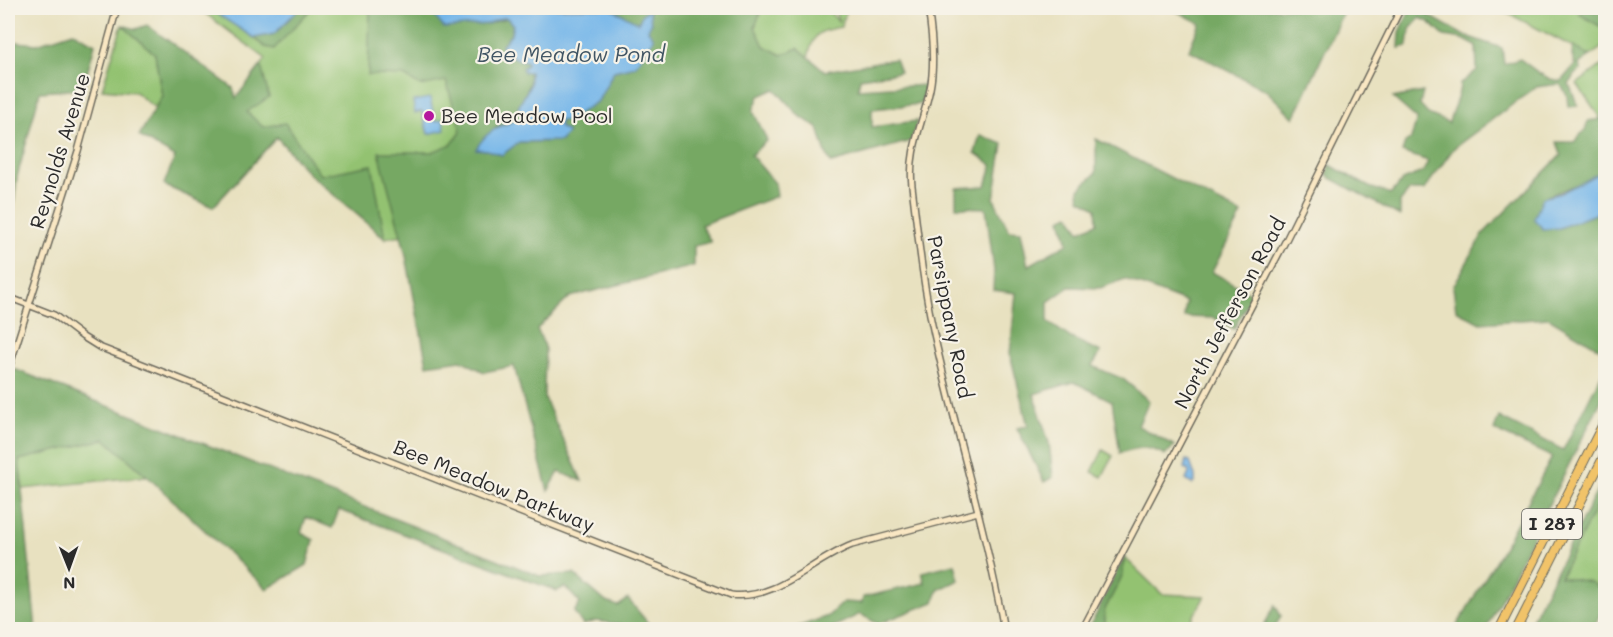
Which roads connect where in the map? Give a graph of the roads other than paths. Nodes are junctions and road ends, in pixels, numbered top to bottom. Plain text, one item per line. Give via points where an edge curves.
1 (117, 8) edge
2 (928, 8) edge
3 (1401, 8) edge
4 (8, 297) edge
5 (28, 304) junction
6 (8, 371) edge
7 (1605, 418) edge
8 (1605, 452) edge
9 (978, 512) junction
10 (1004, 630) edge
11 (1082, 630) edge
12 (1499, 630) edge
13 (1516, 630) edge

1 - 5 street, Reynolds Avenue via 78,151
2 - 9 street, Parsippany Road via 932,76 912,156 912,183 933,332
3 - 11 street, North Jefferson Road via 1287,238
4 - 5 street, Bee Meadow Parkway
5 - 6 street, Reynolds Avenue
5 - 9 street, Bee Meadow Parkway via 54,315 94,344 731,595 771,590 852,545
7 - 12 highway, I 287
8 - 13 highway, I 287
9 - 10 street, Parsippany Road

